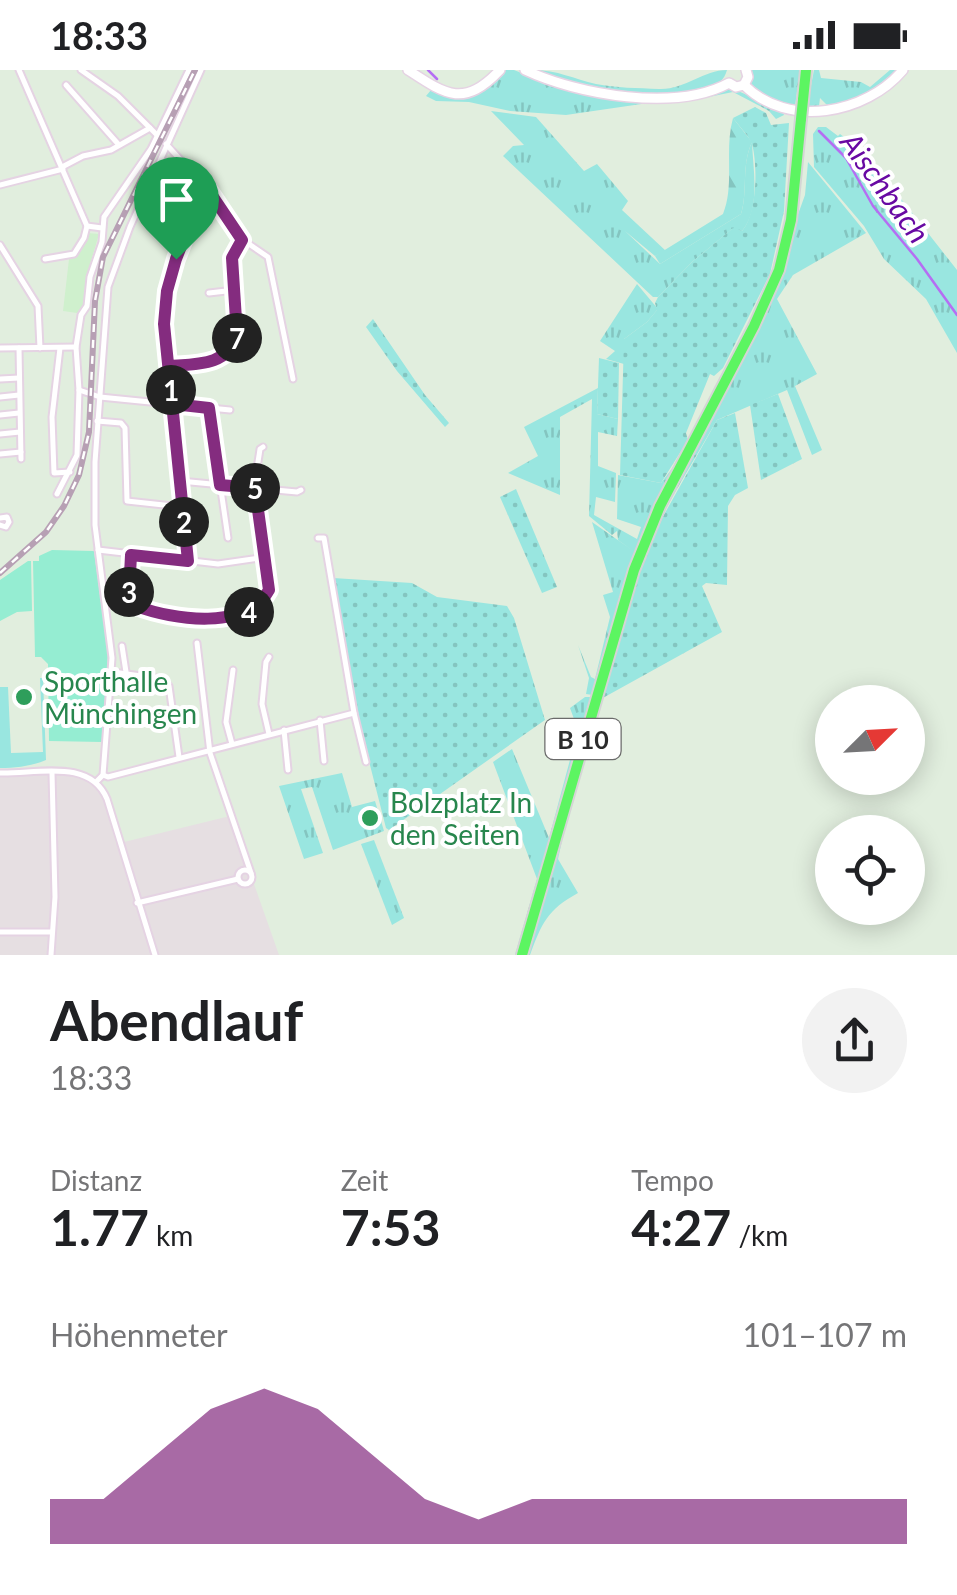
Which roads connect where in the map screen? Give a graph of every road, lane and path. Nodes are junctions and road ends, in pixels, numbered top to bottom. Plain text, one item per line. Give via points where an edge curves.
1 (18, 70) edge
2 (81, 70) edge
3 (189, 70) edge
4 (201, 70) edge
5 (408, 70) edge
6 (524, 70) edge
7 (730, 70) edge
8 (746, 70) edge
9 (807, 70) edge
10 (903, 70) edge
11 (492, 73) edge
12 (730, 82) junction
13 (66, 85) dead end
14 (744, 85) junction
15 (150, 128) junction
16 (158, 136) junction
17 (166, 144) junction
18 (119, 145) junction
19 (63, 168) junction
20 (0, 185) edge
21 (205, 185) junction
22 (87, 226) junction
23 (102, 228) junction
24 (242, 240) junction
25 (0, 245) edge
26 (46, 258) dead end
27 (235, 290) junction
28 (209, 293) dead end
29 (76, 347) junction
30 (0, 348) edge
31 (19, 348) junction
32 (40, 348) junction
33 (60, 348) junction
34 (169, 366) junction
35 (19, 378) junction
36 (0, 379) edge
37 (292, 379) dead end
38 (80, 390) junction
39 (19, 395) junction
40 (100, 396) junction
41 (0, 397) edge
42 (173, 404) junction
43 (209, 408) junction
44 (230, 410) dead end
45 (19, 414) junction
46 (0, 416) edge
47 (98, 421) junction
48 (20, 432) junction
49 (0, 434) edge
50 (263, 447) dead end
51 (0, 454) edge
52 (70, 472) junction
53 (180, 481) junction
54 (220, 485) junction
55 (255, 488) junction
56 (301, 490) dead end
57 (57, 494) dead end
58 (182, 508) junction
59 (228, 538) dead end
60 (318, 538) dead end
61 (98, 550) junction
62 (131, 555) junction
63 (266, 557) junction
64 (188, 561) junction
65 (197, 643) dead end
66 (122, 646) dead end
67 (270, 657) dead end
68 (233, 670) dead end
69 (112, 672) junction
70 (126, 674) junction
71 (354, 713) junction
72 (320, 720) junction
73 (284, 730) junction
74 (269, 734) junction
75 (232, 744) junction
76 (210, 750) junction
77 (179, 757) junction
78 (324, 761) dead end
79 (366, 762) dead end
80 (288, 770) dead end
81 (0, 772) edge
82 (52, 772) junction
83 (103, 775) junction
84 (96, 781) junction
85 (137, 903) junction
86 (0, 932) edge
87 (53, 932) junction
88 (52, 955) edge
89 (156, 955) edge
90 (522, 955) edge

1 - 19 street
2 - 15 street
3 - 16 street
4 - 17 street
5 - 11 main road via 450,94 471,93
6 - 12 main road via 582,89 668,98
7 - 12 main road
8 - 14 main road
9 - 90 main road, B 10, bridge via 792,220 779,270 634,570
10 - 14 main road via 870,98 834,110 779,106
12 - 14 main road
13 - 18 street
15 - 16 street
15 - 18 street
16 - 17 street
16 - 23 street
17 - 21 street
17 - 40 street via 108,288
18 - 19 street
19 - 20 street
19 - 22 street
21 - 24 street
21 - 34 street via 167,291
22 - 23 street
22 - 26 street via 74,254
23 - 29 street
24 - 27 street via 232,256
24 - 37 street via 268,257
25 - 32 street via 38,306
27 - 28 street
27 - 34 street via 237,335 228,352 208,362
29 - 33 street
29 - 38 street
30 - 31 street
31 - 32 street
31 - 35 street
32 - 33 street
33 - 52 street via 54,473
34 - 42 street
35 - 36 street
35 - 39 street
38 - 40 street
38 - 52 street
39 - 41 street
39 - 45 street
40 - 42 street
40 - 47 street
42 - 43 street
42 - 53 street
43 - 44 street
43 - 54 street
45 - 46 street
45 - 48 street
47 - 58 street via 125,428 127,501
47 - 61 street
48 - 49 street
48 - 51 street via 21,455
50 - 55 street
52 - 57 street
53 - 54 street
53 - 58 street
54 - 55 street
54 - 59 street
55 - 56 street
55 - 63 street
58 - 64 street
60 - 71 street via 324,538
61 - 62 street
61 - 69 street
62 - 63 street via 129,594 136,606 221,618 244,615 261,603 269,590
62 - 64 street
63 - 64 street via 238,564
65 - 76 street
66 - 70 street
67 - 74 street via 262,704
68 - 75 street via 226,720
69 - 70 street
69 - 83 street
70 - 77 street via 162,678 169,686
71 - 72 street
71 - 79 street
72 - 73 street
72 - 78 street
73 - 74 street
73 - 80 street
74 - 75 street
75 - 76 street
76 - 77 street
76 - 85 street via 252,873
77 - 83 street
81 - 82 street
82 - 84 street
82 - 87 street
83 - 84 street
84 - 85 street
85 - 89 street
86 - 87 street
87 - 88 street

